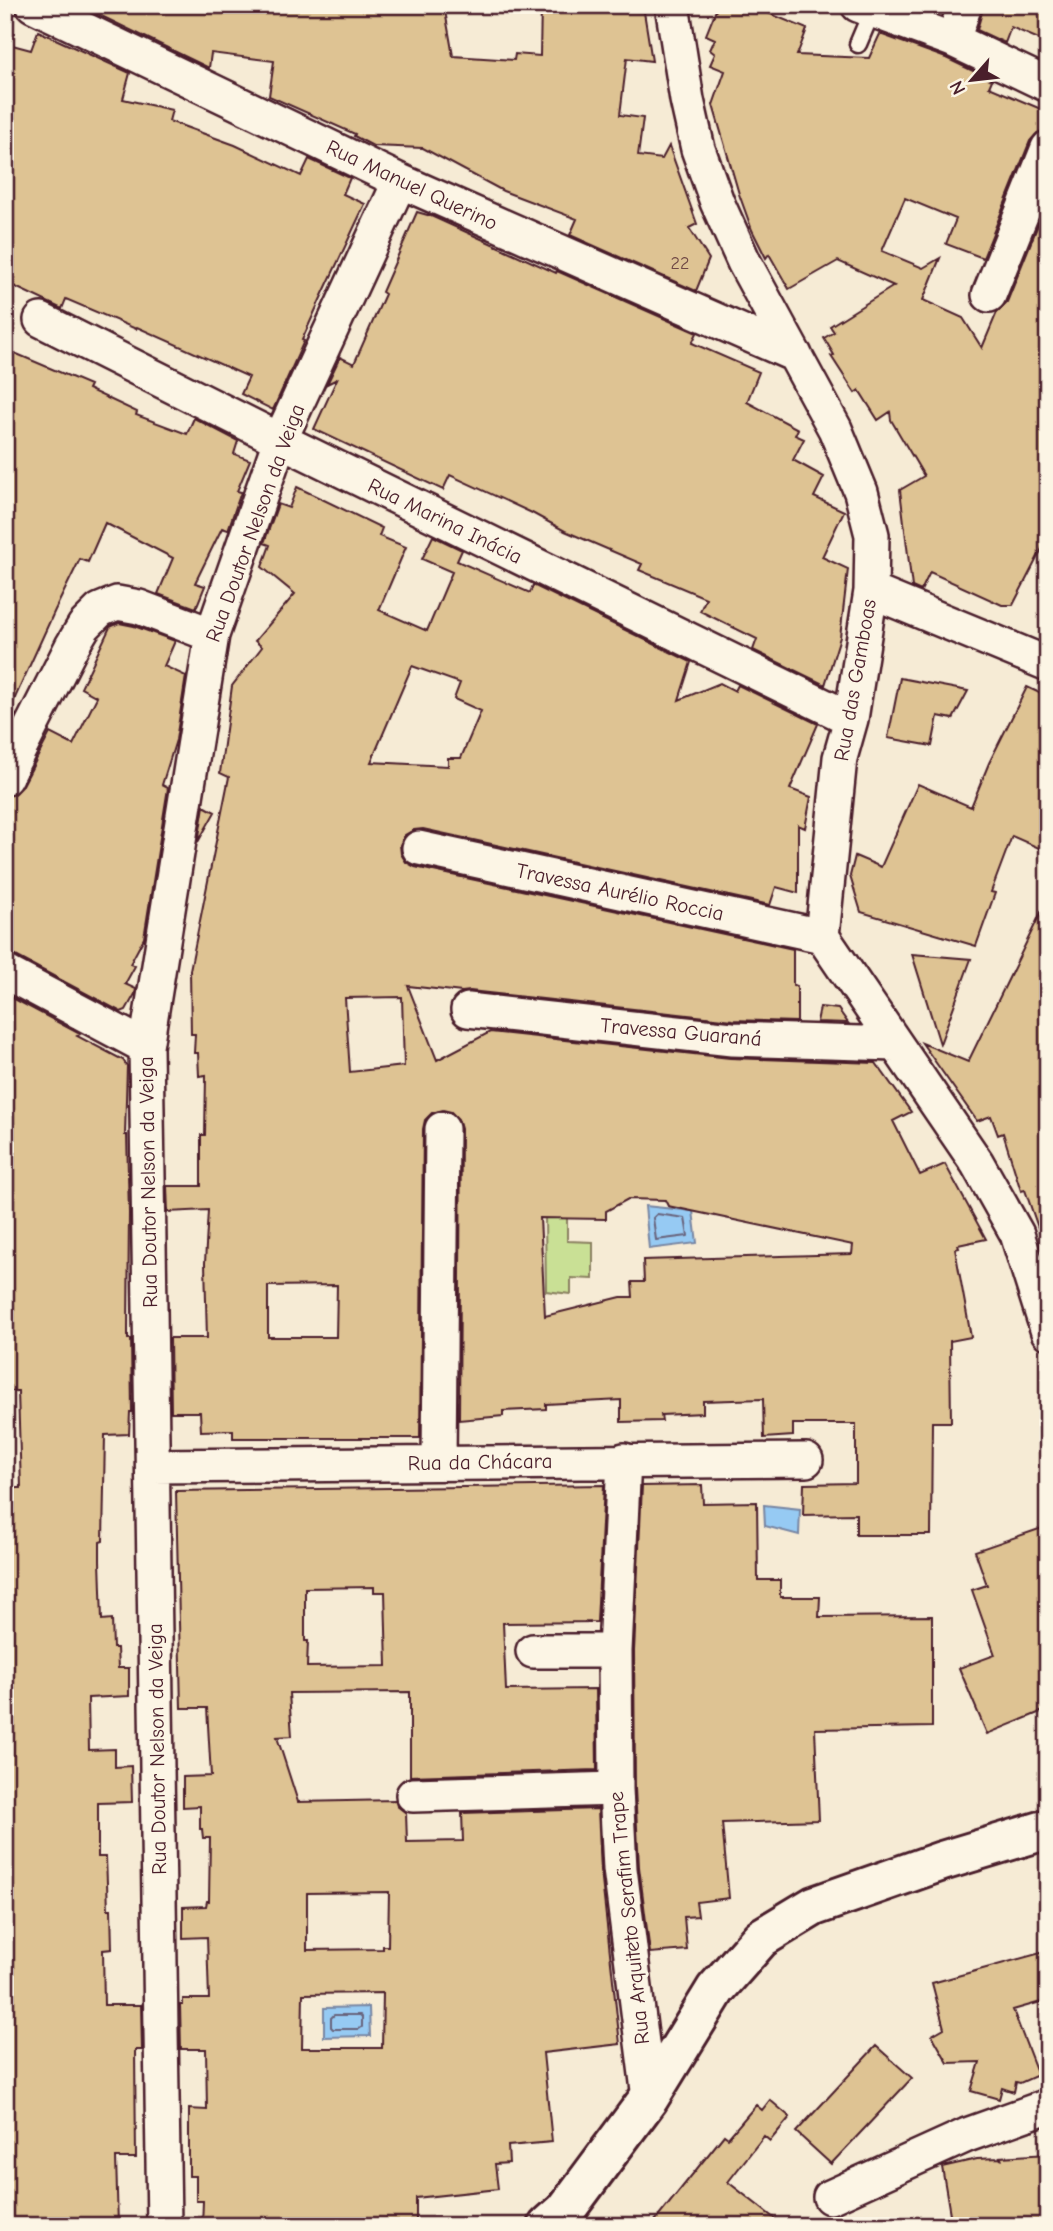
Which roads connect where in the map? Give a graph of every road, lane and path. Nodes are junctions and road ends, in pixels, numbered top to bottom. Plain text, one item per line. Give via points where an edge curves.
1 (33, 5) edge
2 (672, 5) edge
3 (965, 5) edge
4 (865, 8) edge
5 (953, 40) junction
6 (858, 44) dead end
7 (1048, 85) edge
8 (1048, 148) edge
9 (400, 181) junction
10 (989, 295) dead end
11 (41, 320) dead end
12 (795, 355) junction
13 (280, 440) junction
14 (871, 591) junction
15 (212, 635) junction
16 (1048, 664) edge
17 (851, 719) junction
18 (5, 778) edge
19 (419, 848) dead end
20 (822, 936) junction
21 (5, 972) edge
22 (468, 1010) dead end
23 (895, 1044) junction
24 (146, 1047) junction
25 (442, 1129) dead end
26 (1048, 1332) edge
27 (624, 1460) junction
28 (806, 1460) dead end
29 (439, 1462) junction
30 (153, 1466) junction
31 (533, 1651) dead end
32 (615, 1651) junction
33 (616, 1789) junction
34 (413, 1795) dead end
35 (1048, 1829) edge
36 (649, 2098) junction
37 (1048, 2106) edge
38 (830, 2197) dead end
39 (164, 2226) edge
40 (548, 2226) edge

1 - 9 street, Rua Manuel Querino
2 - 12 street, Rua das Gamboas via 698,149 744,261
3 - 5 street
4 - 5 street
4 - 6 lane
5 - 7 street
8 - 10 street
9 - 12 street, Rua Manuel Querino
9 - 13 street, Rua Doutor Nelson da Veiga
11 - 13 street, Rua Marina Inácia
12 - 14 street, Rua das Gamboas via 835,429 861,492 872,535
13 - 15 street, Rua Doutor Nelson da Veiga
13 - 17 street, Rua Marina Inácia
14 - 16 street
14 - 17 street, Rua das Gamboas
15 - 18 street via 139,607 117,603 100,610 72,646
15 - 24 street, Rua Doutor Nelson da Veiga
17 - 20 street, Rua das Gamboas via 841,758
19 - 20 street, Travessa Aurélio Roccia
20 - 23 street
21 - 24 street
22 - 23 street, Travessa Guaraná via 732,1039
23 - 26 street via 977,1163 1017,1234
24 - 30 street, Rua Doutor Nelson da Veiga
25 - 29 street
27 - 28 street, Rua da Chácara
27 - 29 street, Rua da Chácara
27 - 32 street, Rua Arquiteto Serafim Trape
29 - 30 street, Rua da Chácara
30 - 39 street, Rua Doutor Nelson da Veiga
31 - 32 street
32 - 33 street, Rua Arquiteto Serafim Trape
33 - 34 street
33 - 36 street, Rua Arquiteto Serafim Trape via 622,1882
35 - 36 main road via 814,1906 761,1938 716,1989
36 - 40 main road via 565,2211
37 - 38 street via 967,2135

